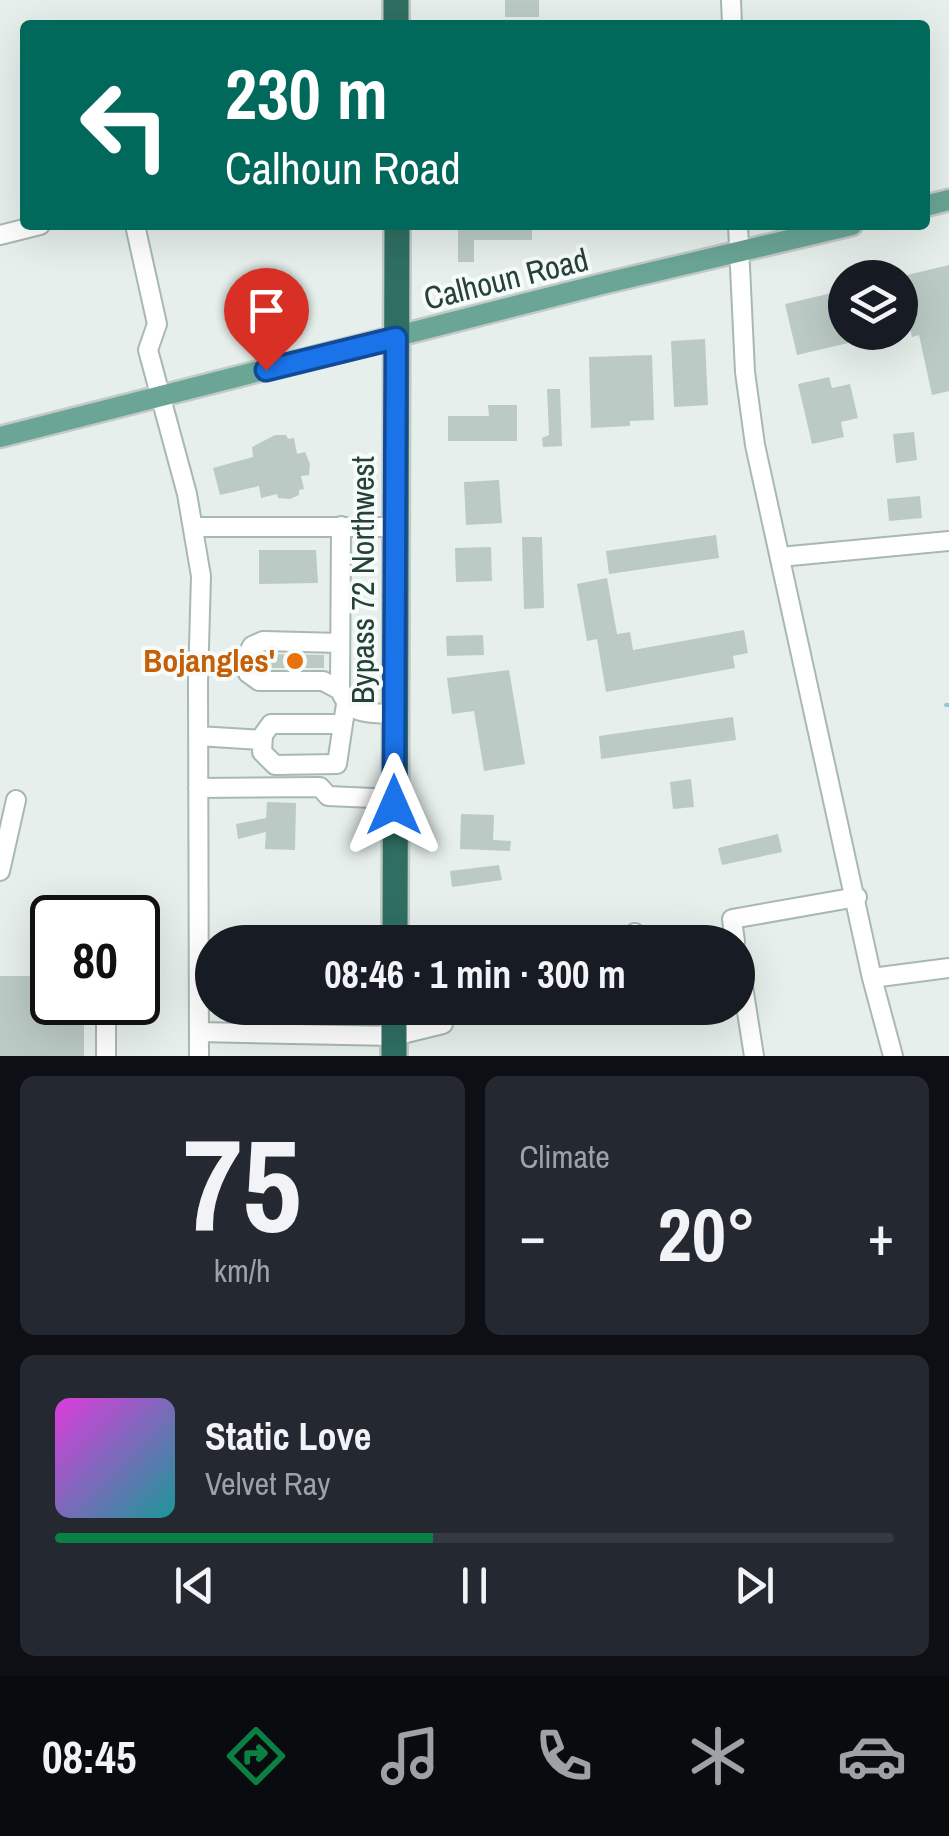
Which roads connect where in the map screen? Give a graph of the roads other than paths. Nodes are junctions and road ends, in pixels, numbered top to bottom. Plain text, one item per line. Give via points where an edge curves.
1 (137, 230) edge
2 (396, 230) edge
3 (738, 230) edge
4 (833, 230) edge
5 (739, 254) junction
6 (396, 338) junction
7 (160, 397) junction
8 (0, 437) edge
9 (193, 526) junction
10 (340, 526) junction
11 (396, 527) junction
12 (949, 541) edge
13 (780, 557) junction
14 (340, 643) junction
15 (343, 697) junction
16 (395, 714) junction
17 (342, 724) junction
18 (198, 736) junction
19 (262, 740) junction
20 (198, 788) junction
21 (394, 799) junction
22 (16, 800) dead end
23 (0, 872) edge
24 (857, 897) junction
25 (395, 925) edge
26 (733, 925) edge
27 (949, 968) edge
28 (872, 978) junction
29 (106, 1025) edge
30 (442, 1025) edge
31 (749, 1025) edge
32 (199, 1032) junction
33 (394, 1046) edge
34 (106, 1056) edge
35 (198, 1056) edge
36 (754, 1056) edge
37 (893, 1056) edge

1 - 7 street via 158,324 148,350
2 - 6 highway, Bypass 72 Northwest
3 - 5 street
4 - 5 main road, Calhoun Road
5 - 6 main road, Calhoun Road
5 - 13 street via 748,410
6 - 7 main road, Calhoun Road
6 - 11 highway, Bypass 72 Northwest
7 - 8 main road, Calhoun Road
7 - 9 street
9 - 10 street
9 - 18 street via 201,576
10 - 11 street
10 - 14 street
11 - 16 highway, Bypass 72 Northwest
12 - 13 street
13 - 24 street
14 - 15 street
14 - 15 street via 263,641 252,646 246,667 259,681 324,681
15 - 16 street via 362,712
15 - 17 street
16 - 21 highway, Bypass 72 Northwest
17 - 19 street via 271,724
17 - 19 street via 338,764 274,765 265,758
18 - 19 street
18 - 20 street
20 - 21 street via 320,786 328,796
20 - 32 street
21 - 25 highway, Bypass 72 Northwest
22 - 23 street
24 - 26 street via 732,919
24 - 28 street
27 - 28 street
28 - 37 street
29 - 34 street
30 - 33 street
31 - 36 street
32 - 33 street
32 - 35 street

